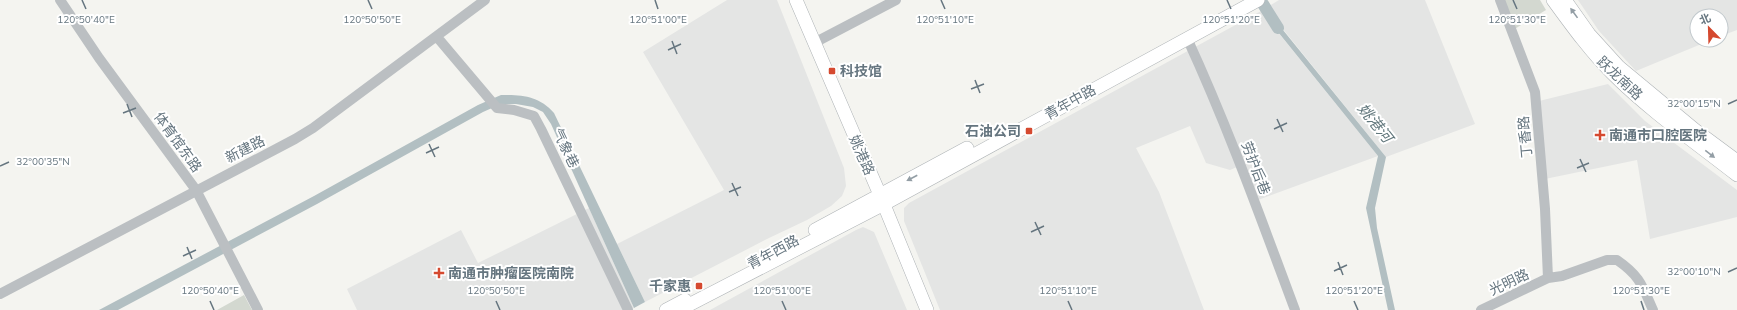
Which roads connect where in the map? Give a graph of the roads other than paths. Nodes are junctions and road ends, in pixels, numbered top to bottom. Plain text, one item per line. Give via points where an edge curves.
1 (60, 0) edge
2 (485, 0) edge
3 (790, 0) edge
4 (796, 0) edge
5 (896, 0) edge
6 (1500, 0) edge
7 (1553, 0) edge
8 (1565, 0) edge
9 (1249, 1) edge
10 (437, 37) junction
11 (1187, 38) junction
12 (814, 43) junction
13 (1737, 161) edge
14 (1737, 174) edge
15 (196, 190) junction
16 (878, 202) junction
17 (1548, 278) junction
18 (0, 294) edge
19 (258, 310) edge
20 (628, 310) edge
21 (666, 310) edge
22 (680, 310) edge
23 (919, 310) edge
24 (927, 310) edge
25 (1295, 310) edge
26 (1481, 310) edge
27 (1653, 310) edge

1 - 15 street, 体育馆东路 via 99,58
2 - 10 street, 新建路
3 - 16 main road, 姚港路
4 - 12 main road, 姚港路
5 - 12 street
6 - 17 street, 丁香路 via 1534,92 1545,208
7 -> 14 main road, 跃龙南路 via 1585,43 1613,74
13 -> 8 main road, 跃龙南路 via 1619,67 1589,34
9 - 11 main road, 青年中路
9 -> 16 main road, 青年中路
10 - 15 street, 新建路 via 313,128
10 - 20 street, 气象巷 via 497,108 534,116
11 - 16 main road, 青年中路
11 - 25 street, 劳护后巷 via 1204,75
12 - 16 main road, 姚港路
15 - 18 street, 新建路
15 - 19 street, 体育馆东路
16 - 21 main road, 青年西路
16 - 22 main road, 青年西路
16 - 23 main road, 姚港路
16 - 24 main road, 姚港路
17 - 26 street, 光明路
17 - 27 street, 光明路 via 1562,276 1607,260 1617,260 1629,268 1640,281

